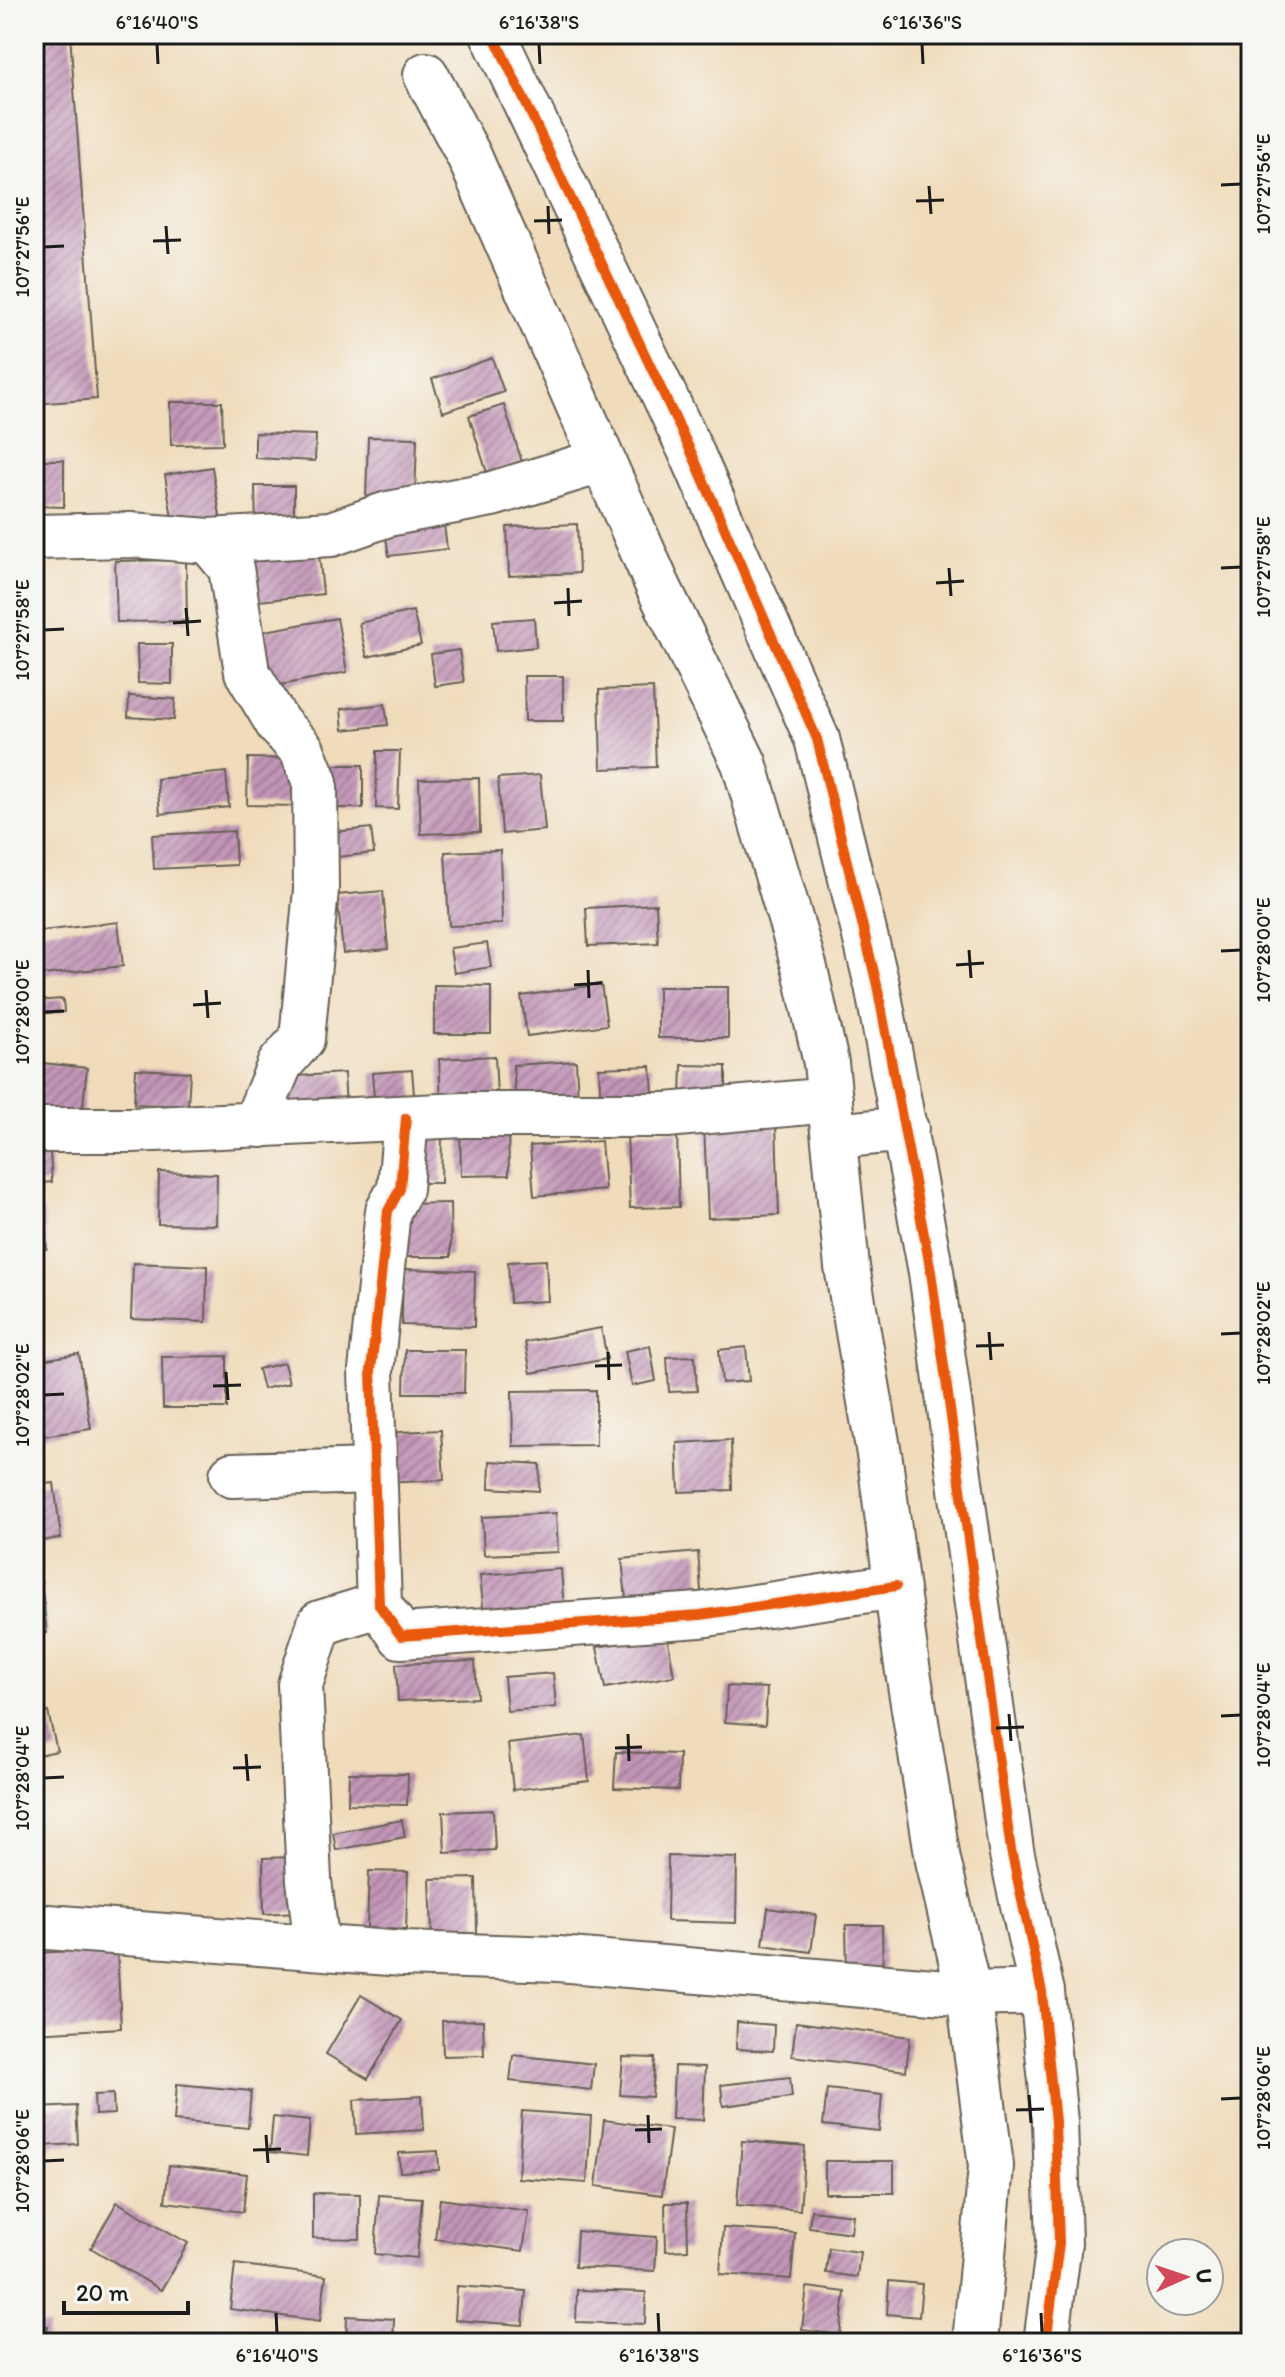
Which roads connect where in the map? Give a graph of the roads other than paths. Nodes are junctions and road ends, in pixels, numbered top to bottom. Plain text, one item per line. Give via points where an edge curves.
1 (493, 34) edge
2 (426, 75) dead end
3 (601, 461) junction
4 (34, 537) edge
5 (209, 541) junction
6 (406, 1118) junction
7 (837, 1124) junction
8 (261, 1125) junction
9 (34, 1130) edge
10 (899, 1130) junction
11 (374, 1471) junction
12 (232, 1475) dead end
13 (896, 1586) junction
14 (379, 1605) junction
15 (34, 1926) edge
16 (317, 1947) junction
17 (1006, 1994) junction
18 (975, 2343) edge
19 (1046, 2343) edge

1 - 10 street via 693,456 817,739 877,985
2 - 3 street via 469,156
3 - 5 street via 492,494 388,514 331,534
3 - 7 street via 744,763 805,969
4 - 5 street via 131,535
5 - 8 street via 231,568 247,672 278,724 302,750 315,782 316,890 302,1039 280,1064 262,1107
6 - 7 street via 667,1115
6 - 8 street
6 - 11 street via 400,1189 388,1211 371,1371
7 - 10 street
7 - 13 street via 847,1267
8 - 9 street
10 - 17 street via 931,1272 1011,1850
11 - 12 street
11 - 14 street
13 - 14 street via 700,1615 401,1636
13 - 17 street via 938,1860
14 - 16 street via 320,1623 300,1685
15 - 16 street
16 - 17 street via 558,1959
17 - 18 street
17 - 19 street via 1055,2122 1059,2243

